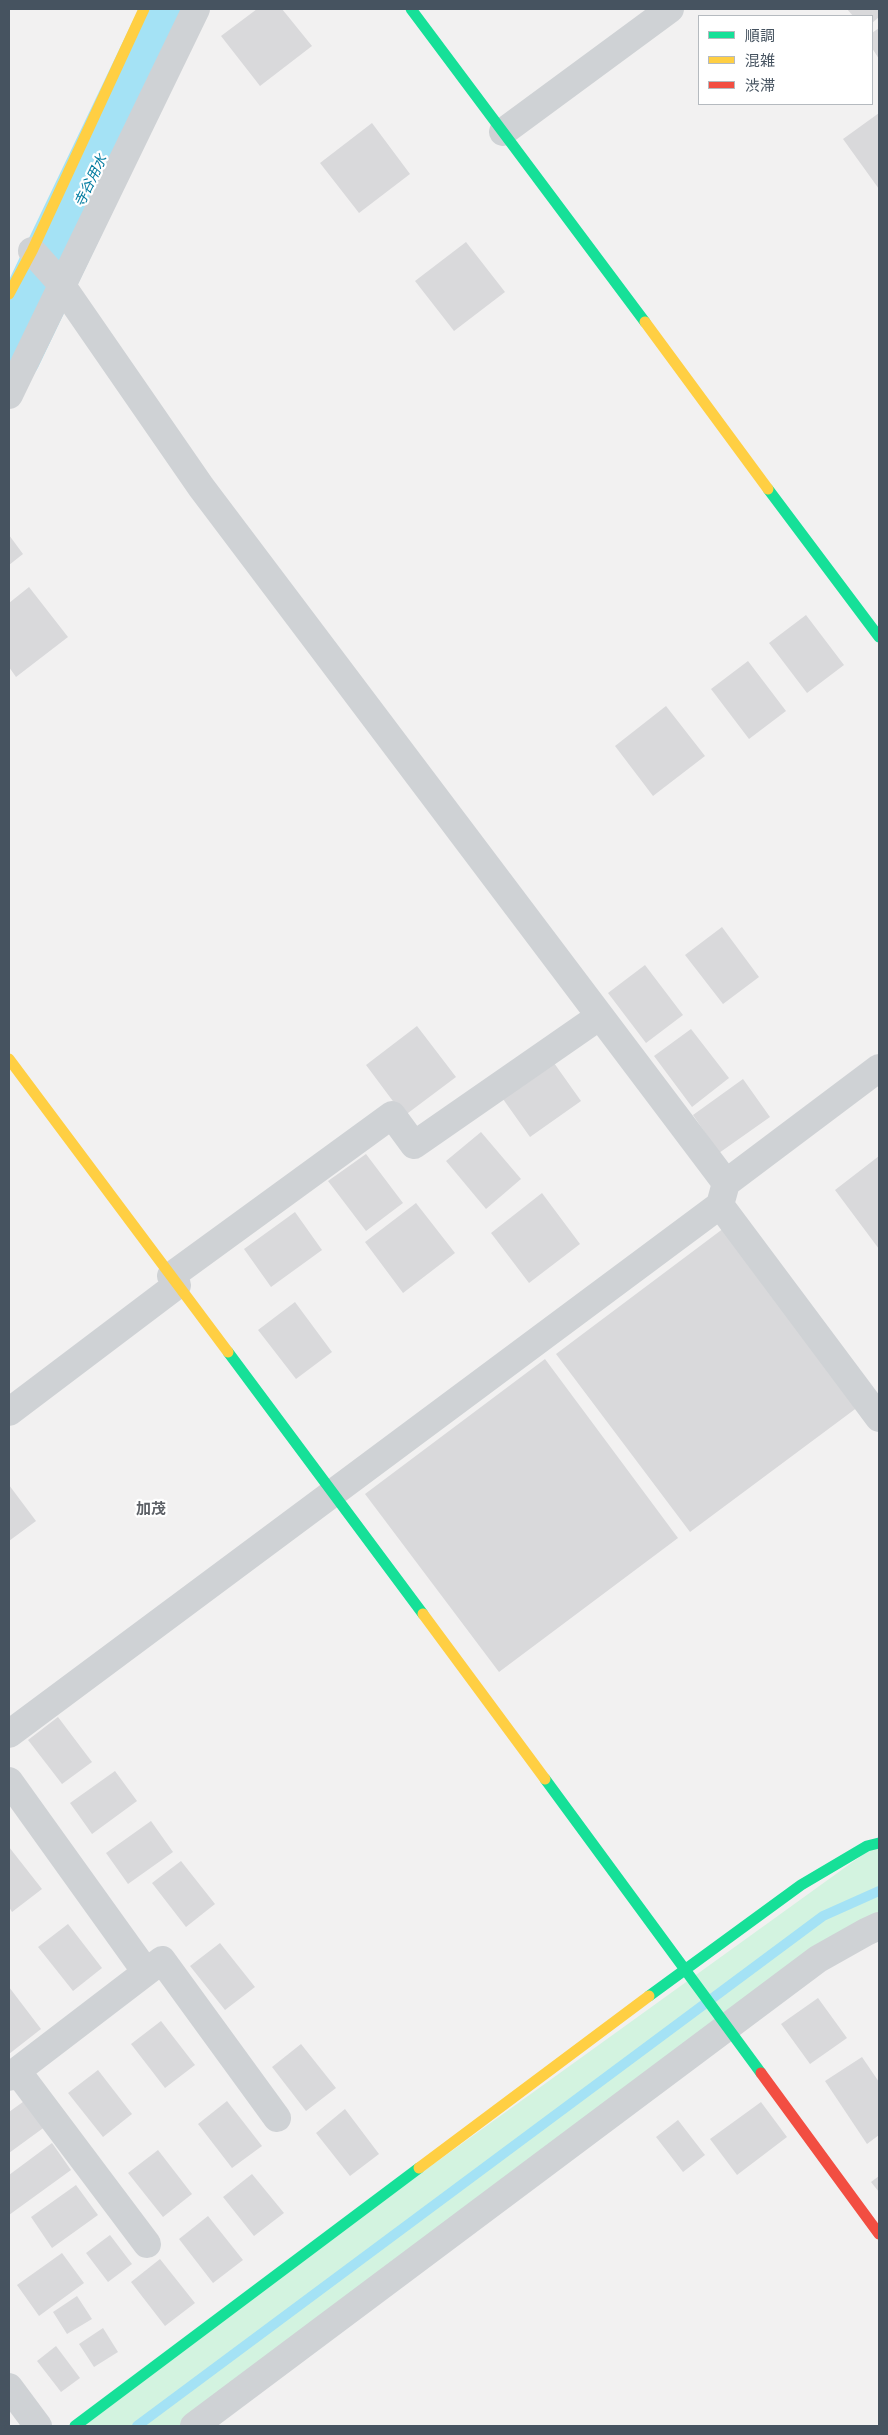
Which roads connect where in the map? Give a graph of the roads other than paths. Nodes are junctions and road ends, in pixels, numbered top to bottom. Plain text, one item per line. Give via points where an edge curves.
1 (144, 9) edge
2 (196, 9) edge
3 (411, 9) edge
4 (670, 9) edge
5 (503, 132) junction
6 (34, 253) junction
7 (59, 283) junction
8 (9, 294) edge
9 (9, 395) edge
10 (879, 637) edge
11 (600, 1016) junction
12 (9, 1059) edge
13 (879, 1068) edge
14 (723, 1194) junction
15 (174, 1280) junction
16 (9, 1412) edge
17 (879, 1418) edge
18 (333, 1491) junction
19 (9, 1734) edge
20 (9, 1781) edge
21 (879, 1843) edge
22 (879, 1926) edge
23 (686, 1968) junction
24 (146, 1972) junction
25 (727, 2026) junction
26 (13, 2074) edge
27 (276, 2118) dead end
28 (879, 2234) edge
29 (147, 2244) dead end
30 (9, 2388) edge
31 (38, 2426) edge
32 (74, 2426) edge
33 (194, 2426) edge

1 - 6 street
2 - 7 street
3 - 5 street
4 - 5 street
5 - 10 street
6 - 7 street
6 - 8 street
7 - 9 street
7 - 11 street via 201,486
11 - 14 street
11 - 15 street via 414,1145 392,1115
12 - 15 street
13 - 14 street
14 - 17 street
14 - 18 street
15 - 16 street
15 - 18 street
18 - 19 street
18 - 23 street
20 - 24 street
21 - 23 street via 867,1846 801,1884
22 - 25 street via 818,1959
23 - 25 street
23 - 32 street
24 - 26 street
24 - 27 street via 162,1960
25 - 28 street
25 - 33 street
26 - 29 street
30 - 31 street

